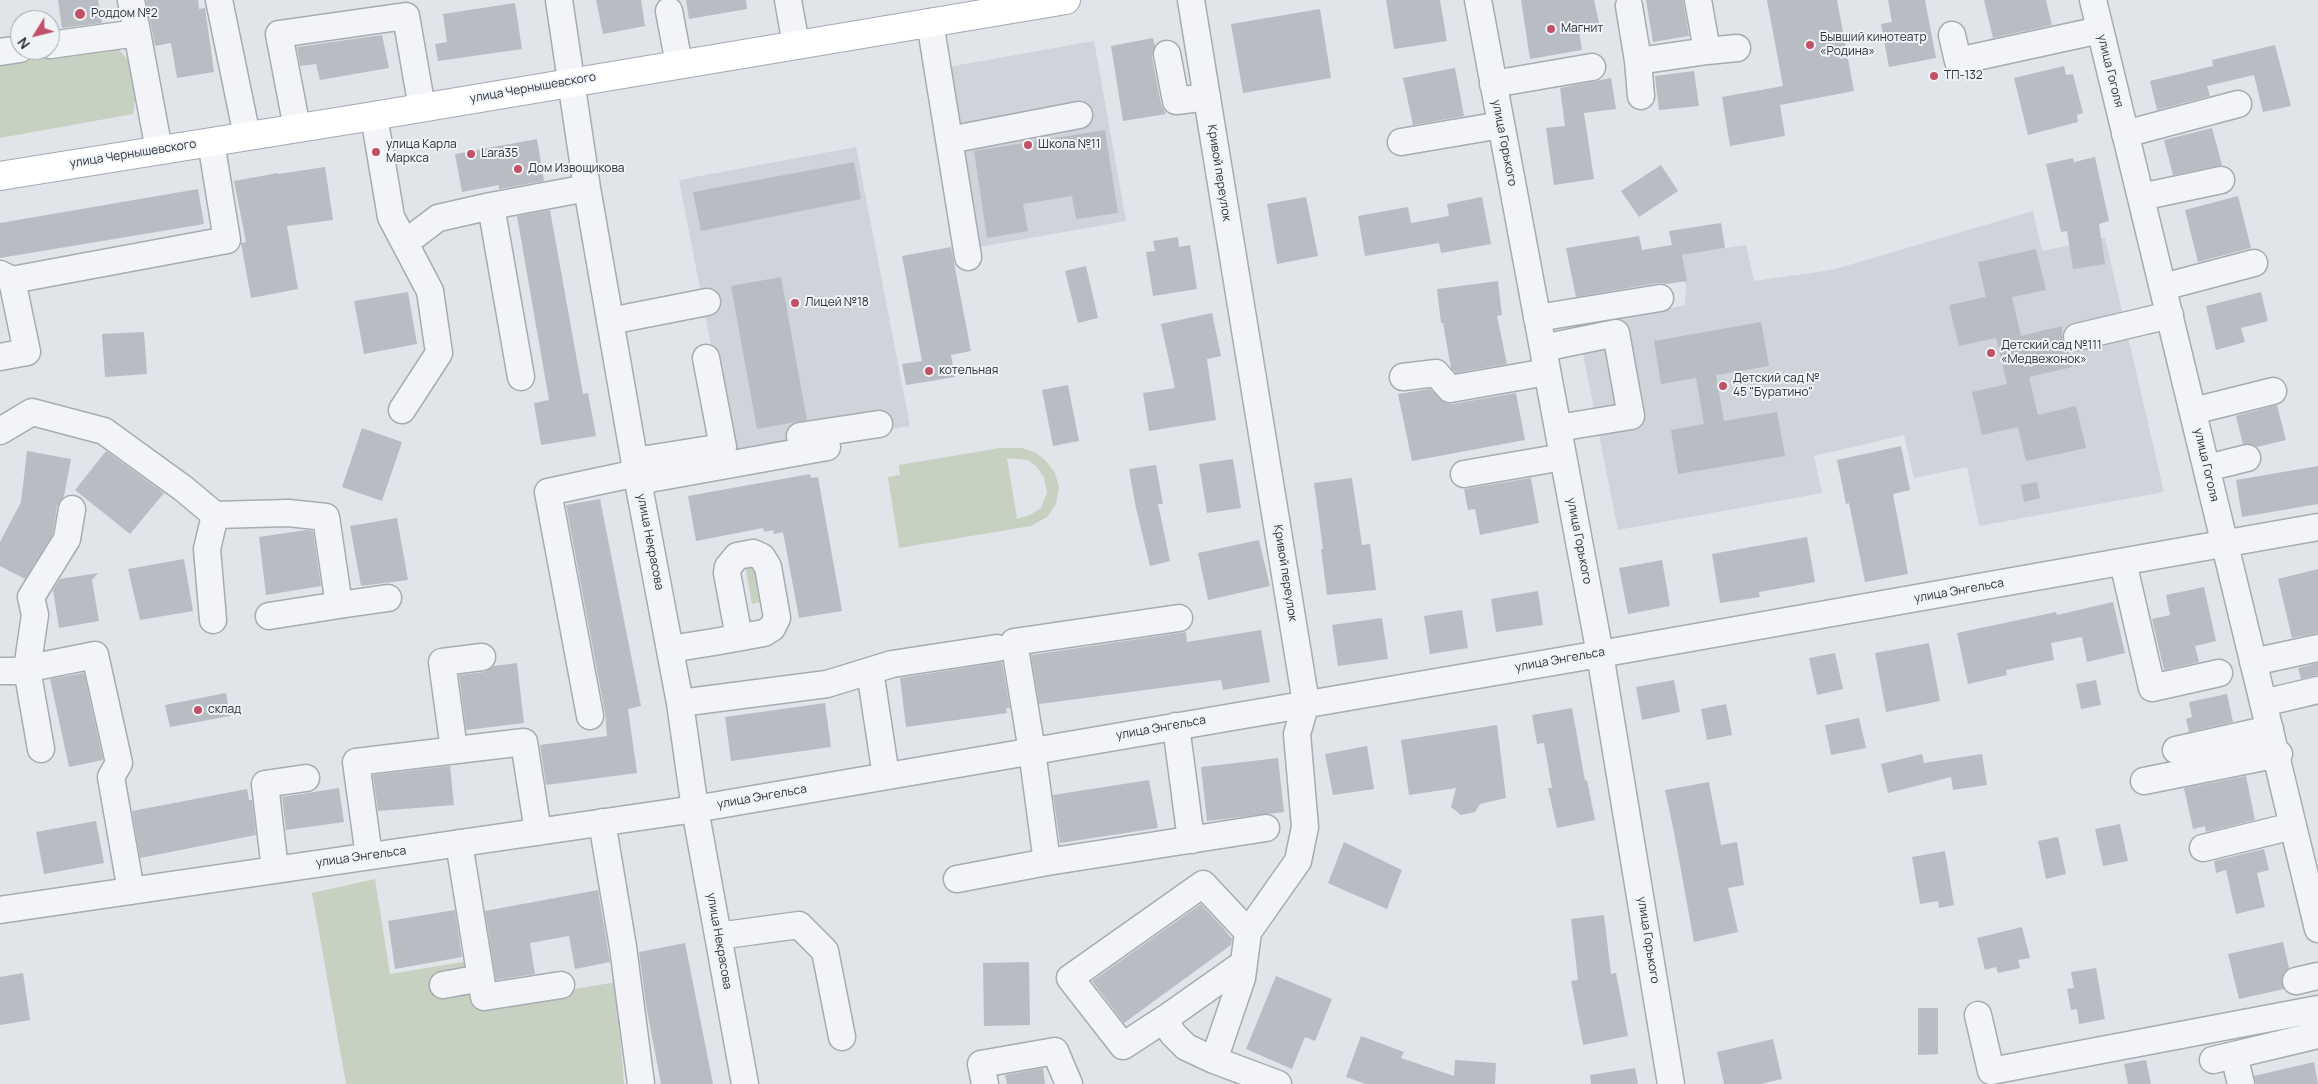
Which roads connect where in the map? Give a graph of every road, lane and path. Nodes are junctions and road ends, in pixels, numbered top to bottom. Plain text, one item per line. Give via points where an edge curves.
1 (131, 0) edge
2 (219, 0) edge
3 (558, 0) edge
4 (788, 0) edge
5 (1062, 0) edge
6 (1066, 0) edge
7 (1191, 0) edge
8 (1478, 0) edge
9 (1698, 0) edge
10 (2093, 0) edge
11 (1629, 6) dead end
12 (669, 11) dead end
13 (930, 22) junction
14 (2100, 30) junction
15 (137, 33) junction
16 (1952, 35) dead end
17 (60, 44) edge
18 (796, 44) junction
19 (1736, 48) dead end
20 (1706, 51) junction
21 (1167, 54) dead end
22 (1638, 61) junction
23 (679, 64) junction
24 (1592, 67) dead end
25 (572, 82) junction
26 (1493, 84) junction
27 (1641, 96) dead end
28 (1207, 97) junction
29 (2238, 104) dead end
30 (422, 108) junction
31 (1079, 115) dead end
32 (374, 116) junction
33 (1501, 126) junction
34 (297, 128) junction
35 (2125, 134) junction
36 (247, 136) junction
37 (949, 140) junction
38 (210, 142) junction
39 (1401, 142) dead end
40 (159, 150) junction
41 (0, 176) edge
42 (2221, 180) dead end
43 (587, 188) junction
44 (2141, 197) junction
45 (491, 206) junction
46 (405, 243) junction
47 (968, 257) dead end
48 (2254, 264) dead end
49 (6, 277) edge
50 (2163, 287) junction
51 (1660, 298) dead end
52 (707, 302) dead end
53 (2170, 315) junction
54 (1537, 318) junction
55 (610, 321) junction
56 (2077, 338) dead end
57 (0, 357) edge
58 (706, 358) dead end
59 (1545, 360) junction
60 (521, 377) dead end
61 (1403, 377) dead end
62 (2273, 391) dead end
63 (402, 410) dead end
64 (2193, 411) junction
65 (879, 424) dead end
66 (1558, 428) junction
67 (0, 431) edge
68 (723, 447) junction
69 (827, 447) dead end
70 (1563, 457) junction
71 (2247, 458) dead end
72 (2206, 468) junction
73 (636, 472) junction
74 (1464, 474) dead end
75 (72, 509) dead end
76 (215, 514) junction
77 (2318, 527) edge
78 (2225, 544) junction
79 (2123, 562) junction
80 (388, 598) dead end
81 (339, 606) junction
82 (269, 616) dead end
83 (1179, 618) dead end
84 (213, 620) dead end
85 (739, 637) dead end
86 (998, 648) dead end
87 (2318, 648) edge
88 (670, 649) junction
89 (1600, 654) junction
90 (482, 657) dead end
91 (2254, 662) junction
92 (27, 669) junction
93 (0, 671) edge
94 (870, 671) junction
95 (2219, 673) dead end
96 (2318, 690) edge
97 (2263, 702) junction
98 (680, 704) junction
99 (1306, 704) junction
100 (590, 716) dead end
101 (1176, 726) junction
102 (2270, 729) junction
103 (41, 749) dead end
104 (454, 750) junction
105 (2176, 750) dead end
106 (1032, 751) junction
107 (2277, 755) junction
108 (886, 776) junction
109 (306, 778) dead end
110 (2144, 782) dead end
111 (695, 808) junction
112 (602, 822) junction
113 (2293, 826) junction
114 (1266, 828) dead end
115 (538, 832) junction
116 (1190, 840) junction
117 (459, 843) junction
118 (2202, 848) dead end
119 (369, 856) junction
120 (1047, 862) junction
121 (275, 870) junction
122 (2312, 878) edge
123 (957, 879) dead end
124 (131, 891) junction
125 (0, 910) edge
126 (2318, 929) edge
127 (1248, 932) junction
128 (718, 936) junction
129 (1244, 963) junction
130 (481, 978) junction
131 (443, 985) dead end
132 (560, 985) dead end
133 (2318, 1009) edge
134 (1978, 1015) dead end
135 (1166, 1018) junction
136 (2318, 1035) edge
137 (842, 1037) dead end
138 (1214, 1060) junction
139 (641, 1084) edge
140 (745, 1084) edge
141 (985, 1084) edge
142 (1069, 1084) edge
143 (1278, 1084) edge
144 (1671, 1084) edge
145 (2241, 1084) edge

1 - 15 street
2 - 36 street
3 - 25 street, улица Некрасова
4 - 18 street
5 - 6 main road, улица Чернышевского
5 - 13 main road, улица Чернышевского
7 - 28 street, Кривой переулок
8 - 26 street, улица Горького
9 - 20 street
10 - 14 street, улица Гоголя
11 - 22 street
12 - 23 street
13 - 18 main road, улица Чернышевского
13 - 37 street
14 - 16 street via 1958,61
14 - 35 street, улица Гоголя
15 - 17 street
15 - 40 street
18 - 23 main road, улица Чернышевского
19 - 20 street
20 - 22 street
21 - 28 street via 1176,101
22 - 27 street
23 - 25 main road, улица Чернышевского
24 - 26 street
25 - 30 main road, улица Чернышевского
25 - 43 street, улица Некрасова via 574,114
26 - 33 street, улица Горького
28 - 99 street, Кривой переулок
29 - 35 street
30 - 32 main road, улица Чернышевского
30 - 34 street via 406,16 279,34
31 - 37 street
32 - 34 main road, улица Чернышевского
32 - 46 street via 391,217
33 - 39 street
33 - 54 street, улица Горького
34 - 36 main road, улица Чернышевского
35 - 44 street, улица Гоголя
36 - 38 main road, улица Чернышевского
37 - 47 street
38 - 40 main road, улица Чернышевского
38 - 49 street via 227,240
40 - 41 main road, улица Чернышевского
42 - 44 street
43 - 45 street
43 - 55 street, улица Некрасова
44 - 50 street, улица Гоголя
45 - 46 street via 438,218
45 - 60 street
46 - 63 street via 430,291 439,353
48 - 50 street
49 - 57 street via 27,352
50 - 53 street, улица Гоголя
51 - 54 street
52 - 55 street
53 - 56 street
53 - 64 street, улица Гоголя
54 - 59 street, улица Горького
55 - 73 street, улица Некрасова
58 - 68 street
59 - 61 street via 1450,389 1436,373
59 - 66 street, улица Горького
59 - 66 street via 1616,333 1631,416
62 - 64 street
64 - 72 street, улица Гоголя
65 - 68 street
66 - 70 street, улица Горького
67 - 76 street via 32,412 104,431
68 - 73 street
69 - 73 street
70 - 74 street
70 - 89 street, улица Горького
71 - 72 street
72 - 78 street, улица Гоголя
73 - 88 street, улица Некрасова
73 - 100 street via 548,492
75 - 92 street via 67,539 31,597 35,614
76 - 81 street via 288,513 326,517
76 - 84 street via 207,549
77 - 78 street, улица Энгельса
78 - 79 street, улица Энгельса
78 - 91 street, улица Гоголя
79 - 89 street, улица Энгельса
79 - 95 street via 2152,688
80 - 81 street
81 - 82 street
83 - 106 street via 1014,642
85 - 88 street
86 - 94 street via 892,664
87 - 91 street
88 - 98 street, улица Некрасова
89 - 99 street, улица Энгельса
89 - 144 street, улица Горького
90 - 104 street via 442,662
91 - 97 street, улица Гоголя
92 - 93 street
92 - 103 street
92 - 124 street via 96,655 119,763 111,777
94 - 98 street via 827,684
94 - 108 street
96 - 97 street
97 - 102 street, улица Гоголя
98 - 111 street, улица Некрасова
99 - 101 street, улица Энгельса
99 - 127 street, Кривой переулок via 1297,734 1305,827 1298,861
101 - 106 street, улица Энгельса
101 - 116 street
102 - 105 street
102 - 107 street, улица Гоголя
104 - 115 street via 524,742
104 - 119 street via 356,762
106 - 108 street, улица Энгельса
106 - 120 street
107 - 110 street
107 - 113 street, улица Гоголя
108 - 111 street, улица Энгельса
109 - 121 street via 265,784
111 - 112 street, улица Энгельса
111 - 128 street, улица Некрасова
112 - 115 street, улица Энгельса
112 - 139 street via 624,947
113 - 118 street
113 - 122 street, улица Гоголя
114 - 116 street
115 - 117 street, улица Энгельса
116 - 120 street
117 - 119 street, улица Энгельса
117 - 130 street
119 - 121 street, улица Энгельса
120 - 123 street
121 - 124 street, улица Энгельса
122 - 126 street, улица Гоголя
124 - 125 street, улица Энгельса
127 - 129 street, Кривой переулок
127 - 135 street via 1203,884 1070,978 1123,1046
128 - 137 street via 799,925 824,951
128 - 140 street, улица Некрасова
129 - 135 street
129 - 138 street, Кривой переулок via 1242,978
130 - 131 street
130 - 132 street via 484,997
133 - 134 street via 1991,1071
135 - 138 street via 1172,1033 1186,1047
136 - 145 street via 2223,1057
138 - 143 street
141 - 142 street via 981,1064 1055,1051

